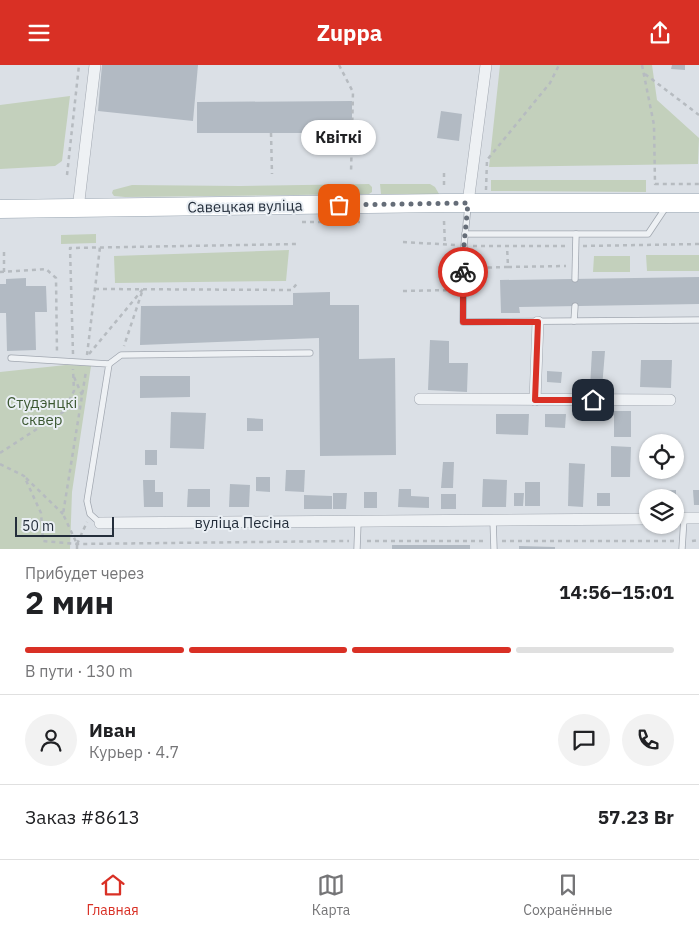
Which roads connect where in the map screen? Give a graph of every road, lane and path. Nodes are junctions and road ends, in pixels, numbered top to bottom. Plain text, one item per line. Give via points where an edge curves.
1 (79, 65) edge
2 (95, 65) edge
3 (339, 65) edge
4 (486, 65) edge
5 (559, 65) edge
6 (642, 65) edge
7 (644, 73) junction
8 (699, 115) edge
9 (271, 133) dead end
10 (351, 173) dead end
11 (444, 173) dead end
12 (272, 174) dead end
13 (67, 175) dead end
14 (699, 184) edge
15 (444, 190) dead end
16 (486, 191) dead end
17 (468, 203) junction
18 (668, 203) junction
19 (699, 203) edge
20 (0, 209) edge
21 (78, 209) junction
22 (444, 221) dead end
23 (302, 222) dead end
24 (360, 222) dead end
25 (465, 234) junction
26 (576, 234) junction
27 (403, 242) dead end
28 (298, 244) dead end
29 (445, 245) junction
30 (456, 245) dead end
31 (585, 245) dead end
32 (507, 246) dead end
33 (70, 247) dead end
34 (100, 247) junction
35 (4, 248) dead end
36 (585, 252) dead end
37 (575, 266) junction
38 (508, 267) junction
39 (463, 268) junction
40 (2, 272) edge
41 (575, 279) dead end
42 (298, 282) dead end
43 (95, 289) junction
44 (463, 289) junction
45 (403, 291) dead end
46 (575, 306) dead end
47 (699, 320) edge
48 (574, 321) junction
49 (538, 322) junction
50 (310, 353) dead end
51 (11, 359) dead end
52 (57, 362) junction
53 (87, 363) junction
54 (109, 364) junction
55 (73, 376) dead end
56 (83, 396) junction
57 (420, 399) dead end
58 (535, 400) junction
59 (670, 400) dead end
60 (0, 464) edge
61 (24, 476) junction
62 (63, 513) junction
63 (684, 518) edge
64 (699, 518) edge
65 (639, 519) edge
66 (494, 520) junction
67 (358, 521) junction
68 (100, 523) joint
69 (682, 534) edge
70 (357, 541) junction
71 (494, 541) junction
72 (683, 541) junction
73 (699, 541) edge
74 (77, 544) junction
75 (77, 549) edge
76 (357, 549) edge
77 (494, 549) edge
78 (682, 549) edge

1 - 13 path
2 - 21 street
3 - 10 path via 353,92
4 - 17 street
5 - 16 path via 550,83 486,161
6 - 7 path
7 - 8 path
7 - 14 path via 654,125 654,184
9 - 12 path
11 - 15 path
17 - 18 main road, Савецкая вуліца
17 - 21 main road, Савецкая вуліца
17 - 25 lane
18 - 19 main road, Савецкая вуліца
18 - 26 lane via 648,234
20 - 21 main road, Савецкая вуліца
22 - 29 path
23 - 24 path
25 - 26 lane
25 - 39 lane
26 - 37 lane
27 - 29 path
28 - 34 path
29 - 30 path
31 - 36 path
32 - 38 path
33 - 34 path
34 - 43 path
35 - 40 path
37 - 38 path
37 - 41 lane
38 - 39 path
39 - 44 lane
40 - 52 path via 46,269 56,279
42 - 43 path via 292,290
43 - 53 path
44 - 45 path
44 - 49 lane via 463,322
46 - 48 lane
47 - 48 lane
48 - 49 lane
49 - 58 street
50 - 54 lane via 139,354 121,355
51 - 52 lane
52 - 53 lane
53 - 54 lane
53 - 56 path
54 - 68 lane, вуліца Песіна via 87,501 90,514
55 - 56 path
56 - 62 path
57 - 58 street
58 - 59 street
60 - 61 path
61 - 62 path
61 - 74 path via 41,513 43,541
62 - 74 path
63 - 64 street
65 - 66 street, вуліца Песіна
66 - 67 street, вуліца Песіна
66 - 71 lane
67 - 68 street, вуліца Песіна
67 - 70 lane
69 - 72 lane
70 - 71 path
70 - 74 path
70 - 76 lane
71 - 72 path
71 - 77 lane
72 - 73 path
72 - 78 lane
74 - 75 path

